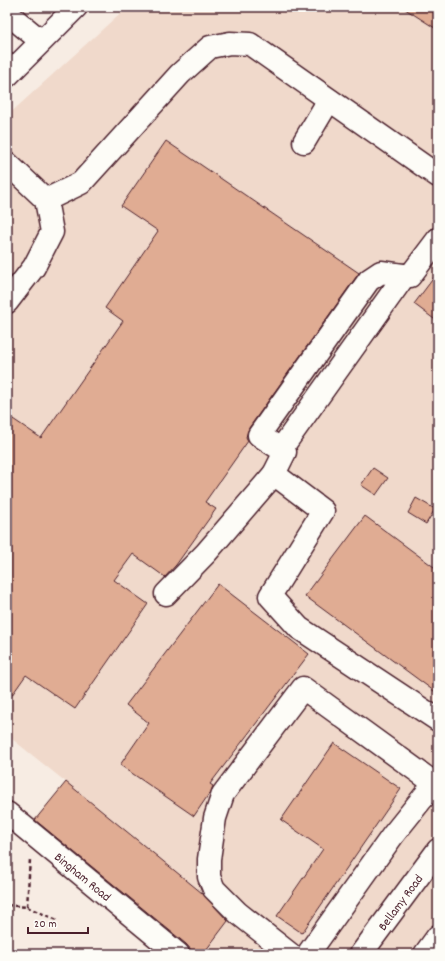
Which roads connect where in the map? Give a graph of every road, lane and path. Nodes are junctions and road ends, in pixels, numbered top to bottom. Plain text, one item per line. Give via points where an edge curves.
1 (76, 7) edge
2 (7, 13) edge
3 (41, 42) junction
4 (7, 76) edge
5 (329, 100) junction
6 (304, 142) dead end
7 (7, 163) edge
8 (438, 176) edge
9 (46, 200) junction
10 (438, 239) edge
11 (7, 302) edge
12 (274, 474) junction
13 (166, 594) dead end
14 (438, 720) edge
15 (436, 781) edge
16 (7, 813) edge
17 (40, 840) junction
18 (438, 850) edge
19 (7, 905) edge
20 (27, 907) junction
21 (56, 920) dead end
22 (438, 936) edge
23 (137, 950) dead end
24 (136, 954) edge
25 (178, 954) edge
26 (290, 954) edge
27 (308, 954) edge
28 (361, 954) edge
29 (424, 954) edge

1 - 3 street
2 - 3 street
3 - 4 street
5 - 6 street
5 - 8 street
5 - 9 street via 250,44 230,43 210,47 180,74 82,183
7 - 9 street
9 - 11 street via 52,232 34,267
10 - 12 street via 410,276 381,272 369,280 259,435 285,452
12 - 13 street via 206,553
12 - 14 street via 323,511 270,596 299,628
15 - 26 street via 303,688 223,794 215,818 209,859 209,877 214,890 238,913
15 - 27 street via 393,835
16 - 17 street, Bingham Road
17 - 20 path via 30,852
17 - 25 street, Bingham Road
18 - 28 street, Bellamy Road
19 - 20 path
20 - 21 path
22 - 29 street
23 - 24 path

